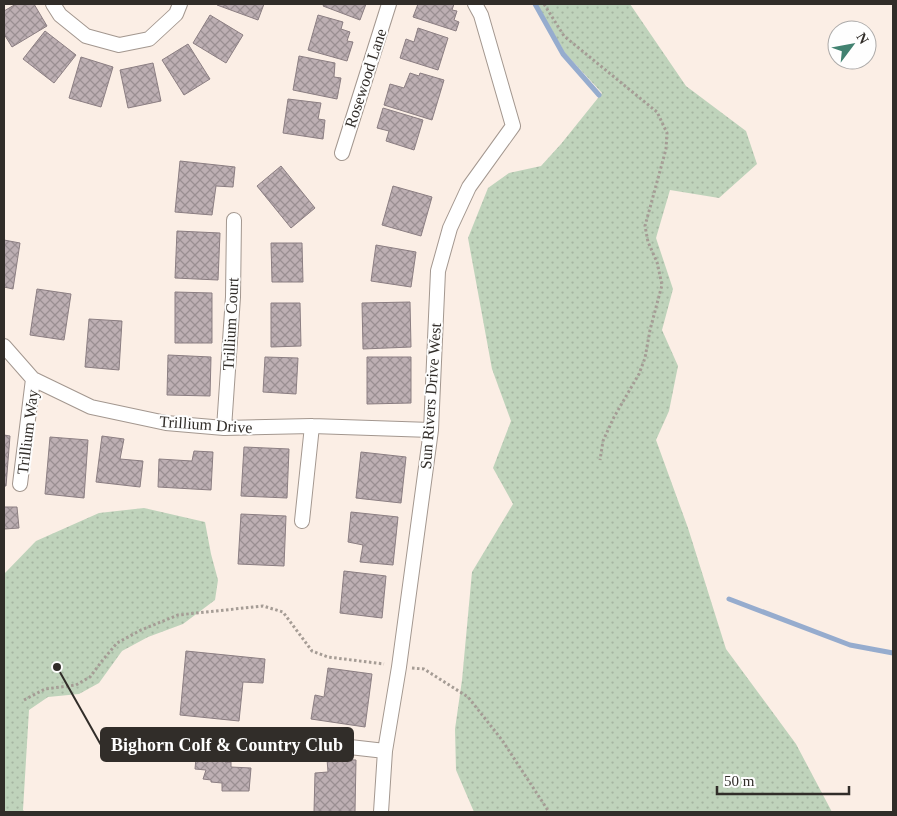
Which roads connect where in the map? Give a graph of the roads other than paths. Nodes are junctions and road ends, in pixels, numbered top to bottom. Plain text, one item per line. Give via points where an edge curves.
1 (53, 4) edge
2 (180, 4) edge
3 (389, 4) edge
4 (475, 4) edge
5 (342, 153) dead end
6 (234, 220) dead end
7 (4, 346) edge
8 (33, 378) junction
9 (312, 426) junction
10 (224, 428) junction
11 (431, 430) junction
12 (20, 484) dead end
13 (302, 521) dead end
14 (253, 736) dead end
15 (385, 751) junction
16 (381, 812) edge

1 - 2 street via 60,16 86,36 119,45 148,39 176,14
3 - 5 street, Rosewood Lane
4 - 11 street, Sun Rivers Drive West via 513,126 469,187 450,228 438,272
6 - 10 street, Trillium Court via 233,297
7 - 8 street, Trillium Drive
8 - 10 street, Trillium Drive via 90,407 166,423
8 - 12 street, Trillium Way
9 - 10 street, Trillium Drive
9 - 11 street, Trillium Drive
9 - 13 street
11 - 15 street, Sun Rivers Drive West
14 - 15 street
15 - 16 street, Sun Rivers Drive West

